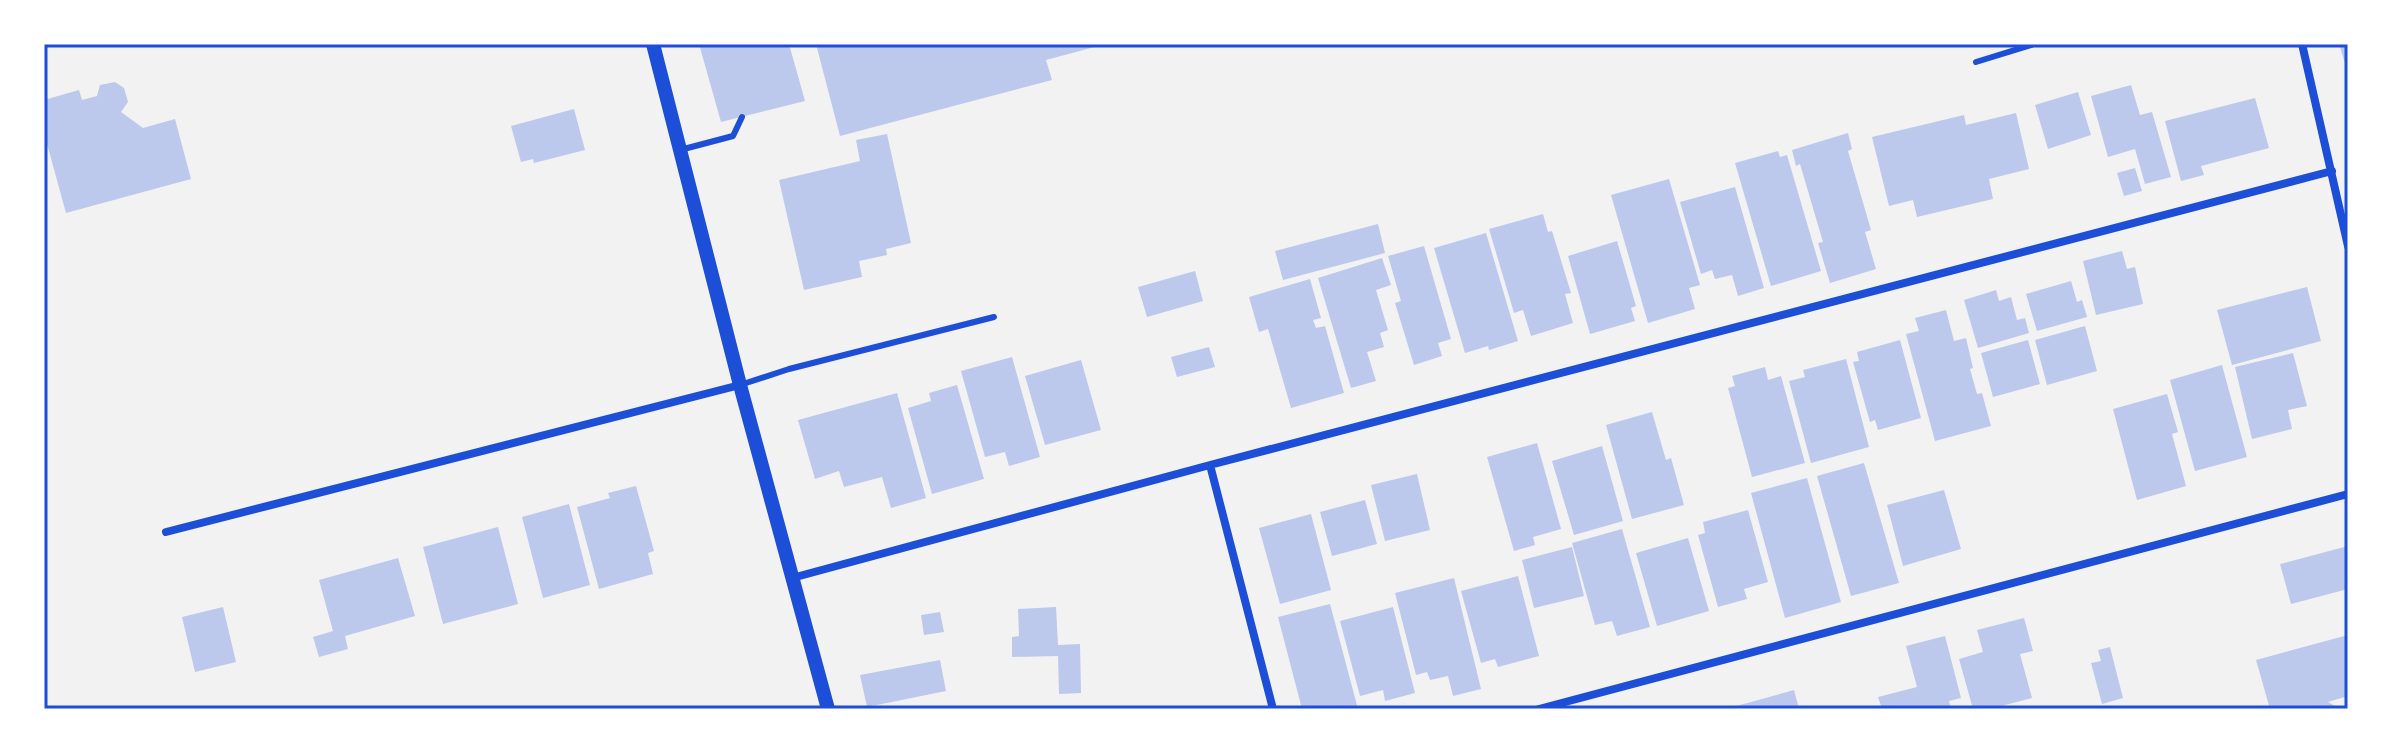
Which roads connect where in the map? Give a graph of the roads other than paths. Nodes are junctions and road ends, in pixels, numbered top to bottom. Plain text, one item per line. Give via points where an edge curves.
1 (653, 44) edge
2 (2034, 44) edge
3 (2302, 44) edge
4 (1976, 62) dead end
5 (742, 117) dead end
6 (680, 150) junction
7 (2332, 171) junction
8 (2348, 246) edge
9 (994, 317) dead end
10 (740, 385) junction
11 (1210, 465) junction
12 (2348, 494) edge
13 (166, 532) dead end
14 (792, 578) junction
15 (828, 709) edge
16 (1273, 709) edge
17 (1539, 709) edge

1 - 6 street
2 - 4 lane
3 - 7 street
5 - 6 lane via 733,136
6 - 10 street
7 - 8 street
7 - 11 street
9 - 10 lane
10 - 13 street
10 - 14 street
11 - 14 street
11 - 16 street
12 - 17 street
14 - 15 street

